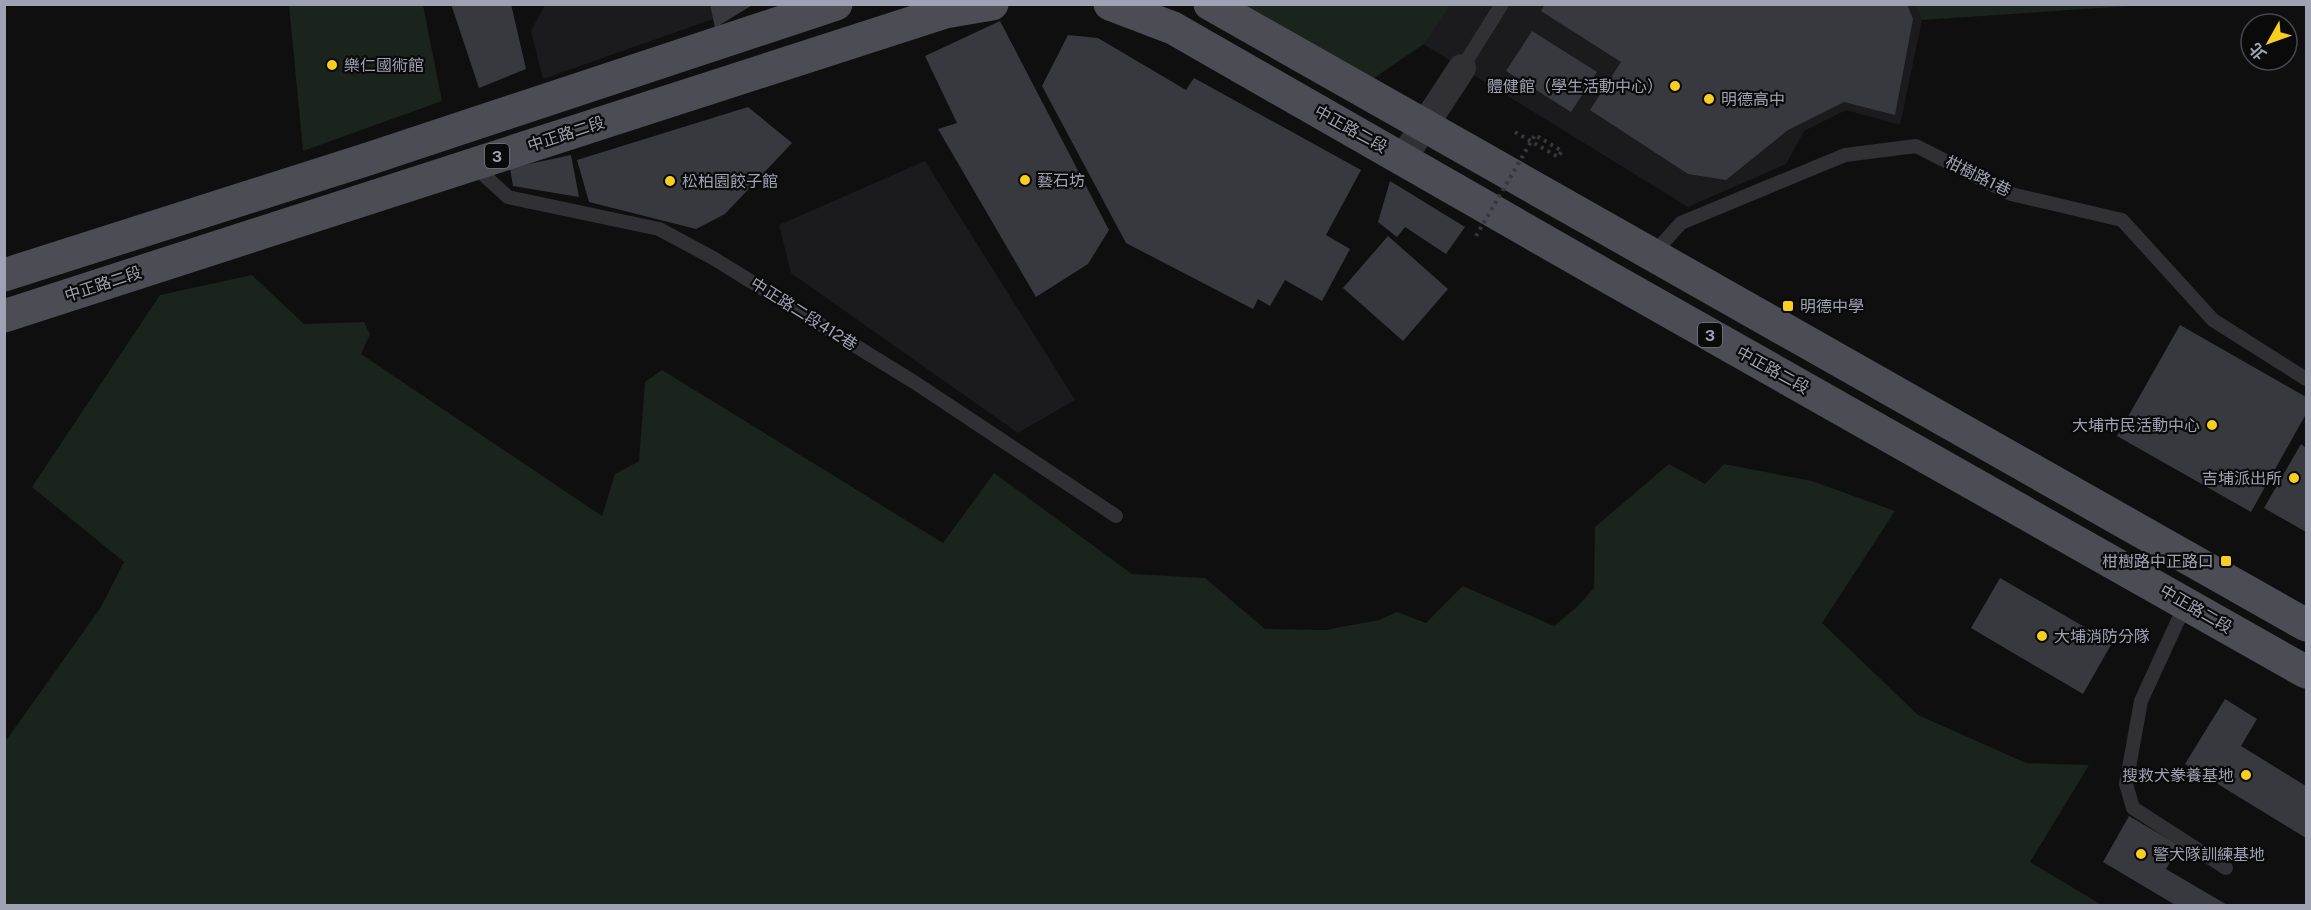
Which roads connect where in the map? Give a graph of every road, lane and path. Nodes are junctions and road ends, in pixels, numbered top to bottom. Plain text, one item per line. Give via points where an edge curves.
1 (836, 4) edge
2 (992, 4) edge
3 (1110, 4) edge
4 (1210, 4) edge
5 (1502, 4) edge
6 (1462, 68) joint
7 (1424, 126) junction
8 (1515, 132) dead end
9 (1403, 158) junction
10 (472, 164) junction
11 (1476, 237) dead end
12 (1652, 255) junction
13 (4, 275) edge
14 (4, 316) edge
15 (2307, 379) edge
16 (2102, 510) junction
17 (1116, 516) dead end
18 (2081, 544) junction
19 (2186, 603) junction
20 (2307, 626) edge
21 (2307, 672) edge
22 (2226, 868) dead end

1 - 13 main road, 3
2 - 10 main road, 中正路二段 / 3 via 945,12
3 - 9 main road, 中正路二段 / 3 via 1173,28
4 - 7 main road, 3
5 - 6 lane
6 - 7 street
7 - 9 street
7 - 12 main road, 3
8 - 11 path, bridge via 1524,137 1532,142 1558,157 1562,151 1535,135 1529,145 1523,155
9 - 18 main road, 中正路二段 / 3
10 - 14 main road, 中正路二段 / 3
10 - 17 lane, 中正路二段412巷 via 508,197 659,229 713,258 914,382
12 - 15 lane, 柑樹路1巷 via 1681,223 1834,159 1916,146 2010,194 2122,220 2213,320
12 - 16 main road, 3
16 - 18 main road
16 - 20 main road, 3
18 - 19 main road, 中正路二段 / 3
19 - 21 main road, 中正路二段 / 3
19 - 22 lane via 2141,701 2126,784 2133,808

